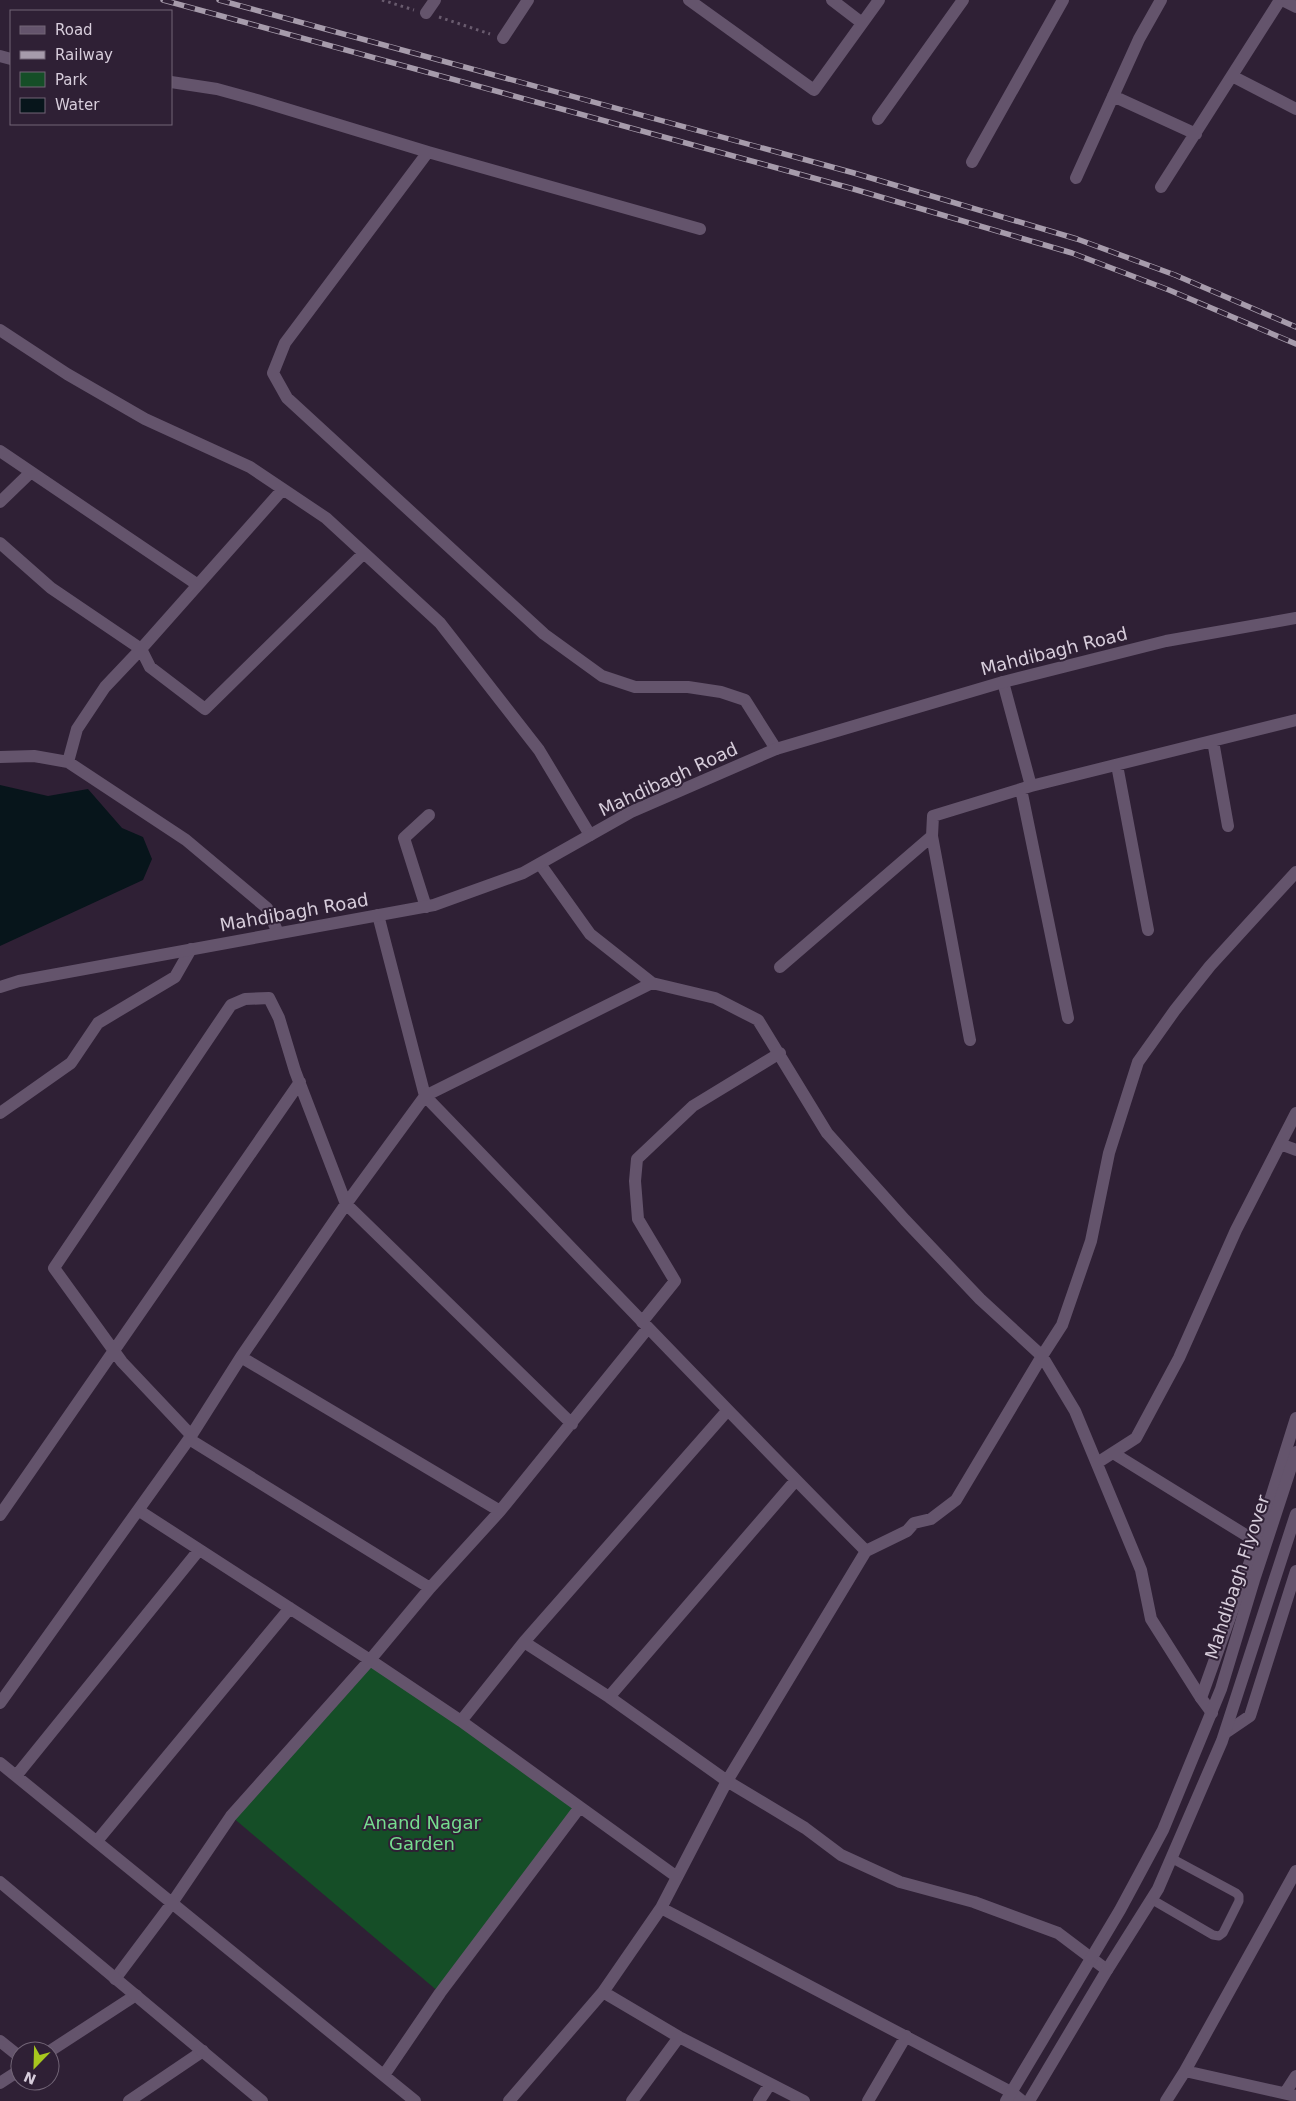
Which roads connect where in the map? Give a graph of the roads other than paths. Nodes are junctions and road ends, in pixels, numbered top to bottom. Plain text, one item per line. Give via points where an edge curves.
1 (435, 0) edge
2 (528, 0) edge
3 (688, 0) edge
4 (832, 0) edge
5 (879, 0) edge
6 (963, 0) edge
7 (1063, 0) edge
8 (1161, 0) edge
9 (1281, 0) edge
10 (1296, 6) edge
11 (426, 13) road end
12 (862, 23) junction
13 (503, 38) road end
14 (1232, 76) junction
15 (172, 82) edge
16 (1113, 96) junction
17 (1296, 109) edge
18 (878, 119) dead end
19 (1196, 134) junction
20 (428, 152) junction
21 (972, 162) dead end
22 (1076, 178) dead end
23 (1161, 187) dead end
24 (700, 229) dead end
25 (0, 330) edge
26 (0, 451) edge
27 (31, 472) junction
28 (283, 489) junction
29 (0, 502) edge
30 (0, 543) edge
31 (364, 553) junction
32 (198, 585) junction
33 (1296, 618) edge
34 (142, 649) junction
35 (1003, 682) junction
36 (1296, 720) edge
37 (1213, 741) junction
38 (776, 749) junction
39 (0, 757) edge
40 (68, 762) junction
41 (1117, 765) junction
42 (1026, 788) junction
43 (429, 815) dead end
44 (1228, 826) dead end
45 (590, 835) junction
46 (932, 836) junction
47 (540, 864) junction
48 (1296, 872) edge
49 (426, 907) junction
50 (378, 915) junction
51 (1148, 930) dead end
52 (278, 933) junction
53 (191, 949) junction
54 (780, 967) dead end
55 (652, 983) junction
56 (0, 987) edge
57 (1068, 1018) dead end
58 (970, 1040) dead end
59 (780, 1053) junction
60 (300, 1082) junction
61 (425, 1096) junction
62 (0, 1113) edge
63 (1296, 1113) edge
64 (1280, 1144) junction
65 (1296, 1150) edge
66 (346, 1204) junction
67 (645, 1325) junction
68 (114, 1351) junction
69 (1042, 1356) junction
70 (241, 1357) junction
71 (727, 1411) junction
72 (1296, 1418) edge
73 (572, 1424) junction
74 (190, 1437) junction
75 (1296, 1452) edge
76 (1113, 1453) junction
77 (1097, 1463) junction
78 (796, 1480) junction
79 (138, 1510) junction
80 (500, 1511) junction
81 (0, 1514) edge
82 (1296, 1514) edge
83 (1257, 1542) junction
84 (199, 1550) junction
85 (866, 1551) junction
86 (1296, 1571) edge
87 (430, 1588) junction
88 (290, 1608) junction
89 (524, 1642) junction
90 (370, 1660) junction
91 (609, 1697) junction
92 (1201, 1698) junction
93 (0, 1703) edge
94 (1212, 1713) junction
95 (461, 1722) junction
96 (1225, 1733) junction
97 (0, 1763) edge
98 (16, 1776) junction
99 (727, 1781) junction
100 (580, 1807) junction
101 (96, 1841) junction
102 (1171, 1858) junction
103 (1296, 1871) edge
104 (677, 1877) junction
105 (0, 1882) edge
106 (1151, 1900) junction
107 (172, 1903) junction
108 (661, 1908) junction
109 (1091, 1958) junction
110 (1107, 1970) junction
111 (115, 1978) junction
112 (603, 1992) junction
113 (136, 1995) junction
114 (906, 2036) junction
115 (679, 2037) junction
116 (0, 2041) edge
117 (60, 2044) edge
118 (10, 2049) edge
119 (203, 2052) junction
120 (1185, 2071) junction
121 (384, 2075) junction
122 (1296, 2076) edge
123 (770, 2084) junction
124 (1290, 2095) edge
125 (1008, 2097) edge
126 (128, 2101) edge
127 (262, 2101) edge
128 (415, 2101) edge
129 (509, 2101) edge
130 (632, 2101) edge
131 (759, 2101) edge
132 (804, 2101) edge
133 (868, 2101) edge
134 (1022, 2101) edge
135 (1029, 2101) edge
136 (1166, 2101) edge

1 - 11 street
2 - 13 street
3 - 12 street via 814,90
4 - 12 street
5 - 12 street
6 - 18 street
7 - 21 street
8 - 16 street
9 - 10 street
9 - 14 street
14 - 17 street
14 - 19 street
15 - 20 street via 217,89
16 - 19 street
16 - 22 street
19 - 23 street
20 - 24 street
20 - 38 street via 285,343 273,373 287,398 544,634 602,676 635,687 688,688 721,692 745,700
25 - 28 street via 145,419 250,467
26 - 27 street
27 - 29 street
27 - 32 street
28 - 31 street via 326,518
28 - 32 street
30 - 34 street via 51,588
31 - 34 street via 205,709 150,667
31 - 45 street via 440,623 539,750
32 - 34 street
33 - 35 street, Mahdibagh Road via 1166,641
34 - 40 street via 105,687 77,729
35 - 38 street, Mahdibagh Road
35 - 42 street
36 - 37 street
37 - 41 street
37 - 44 street
38 - 45 street, Mahdibagh Road via 631,812
39 - 40 street via 34,756
40 - 52 street via 186,840 267,908
41 - 42 street
41 - 51 street
42 - 46 street via 933,816
42 - 57 street
43 - 49 street via 404,838
45 - 47 street, Mahdibagh Road
46 - 54 street
46 - 58 street
47 - 49 street, Mahdibagh Road via 523,874
47 - 55 street via 590,934
48 - 69 street via 1210,966 1138,1062 1108,1153 1091,1241 1062,1325
49 - 50 street, Mahdibagh Road
50 - 52 street, Mahdibagh Road
50 - 61 street
52 - 53 street, Mahdibagh Road
53 - 56 street, Mahdibagh Road
53 - 62 street via 175,977 98,1023 71,1063
55 - 59 street via 715,998 758,1020
55 - 61 street
59 - 67 street via 692,1106 637,1159 638,1219 675,1281
59 - 69 street via 827,1132 973,1292
60 - 66 street
60 - 68 street
60 - 68 street via 269,998 245,999 231,1006 54,1268
61 - 66 street
61 - 67 street
63 - 64 street
64 - 65 street
64 - 76 street via 1236,1230 1179,1358 1136,1438
66 - 70 street
66 - 73 street
67 - 71 street
67 - 73 street
68 - 74 street
68 - 81 street
69 - 77 street via 1075,1411
69 - 85 street via 956,1500 931,1519 914,1523 908,1531
70 - 74 street
70 - 80 street
71 - 78 street
71 - 89 street
72 - 83 street
73 - 80 street
74 - 79 street
74 - 87 street
75 - 94 street, Mahdibagh Flyover
76 - 77 street
76 - 83 street
77 - 92 street via 1141,1570 1151,1619
78 - 85 street
78 - 91 street
79 - 84 street
79 - 93 street
80 - 87 street
82 - 96 street, Mahdibagh Flyover
83 - 92 street
84 - 88 street
84 - 98 street
85 - 99 street
86 - 96 street via 1250,1716
87 - 90 street
88 - 90 street
88 - 101 street
89 - 91 street
89 - 95 street
90 - 95 street
90 - 107 street via 231,1816
91 - 99 street
92 - 94 street
94 - 109 street, Mahdibagh Flyover via 1163,1830
95 - 100 street
96 - 102 street, Mahdibagh Flyover
97 - 98 street
98 - 101 street
99 - 104 street
99 - 109 street via 805,1828 841,1855 900,1882 974,1902 1058,1933
100 - 104 street
100 - 121 street via 440,1993
101 - 107 street
102 - 106 street, Mahdibagh Flyover
102 - 106 lane via 1236,1893 1239,1900 1219,1936
103 - 120 street
104 - 108 street
105 - 111 street
106 - 110 street, Mahdibagh Flyover
107 - 111 street
107 - 121 street
108 - 112 street
108 - 114 street
109 - 110 street
109 - 125 street, Mahdibagh Flyover
110 - 135 street, Mahdibagh Flyover
111 - 113 street
112 - 115 street
112 - 129 street
113 - 117 street
113 - 119 street
114 - 125 street
114 - 133 street
115 - 123 street
115 - 130 street
116 - 118 street
119 - 126 street
119 - 127 street
120 - 124 street
120 - 136 street
121 - 128 street
122 - 124 street
123 - 131 street
123 - 132 street
125 - 134 street

